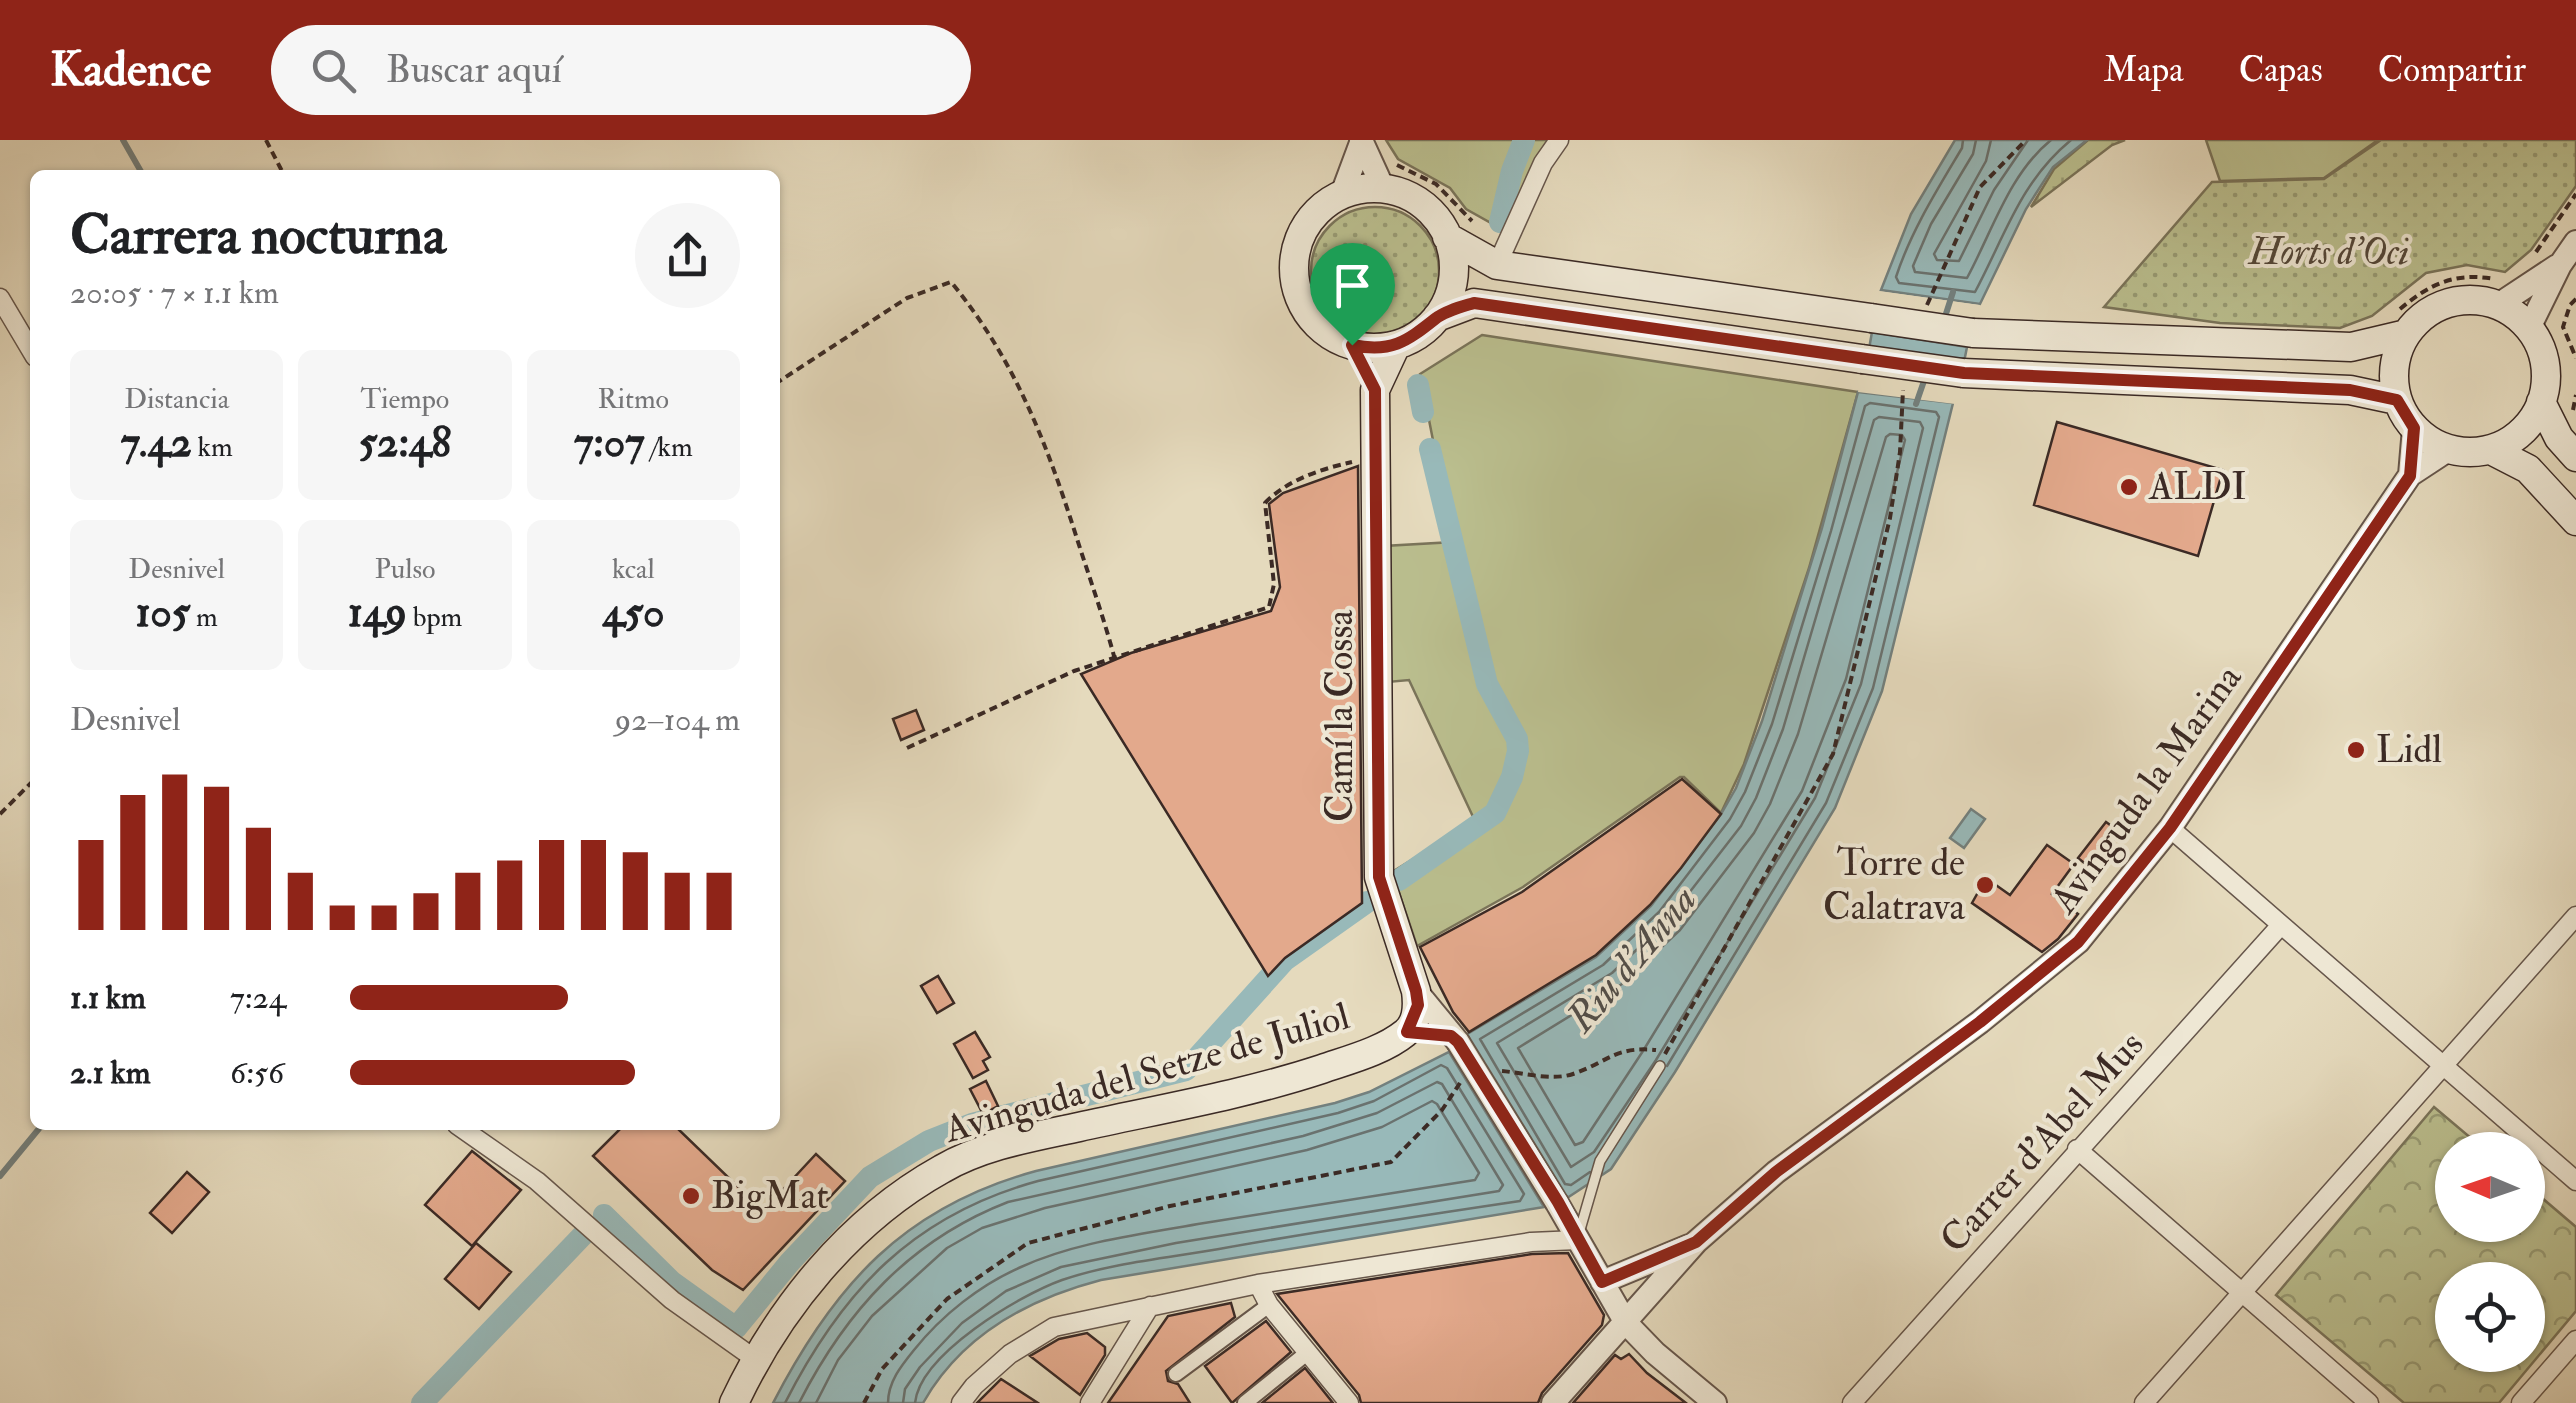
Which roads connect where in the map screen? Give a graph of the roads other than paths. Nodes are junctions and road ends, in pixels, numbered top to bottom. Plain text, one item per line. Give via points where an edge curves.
1 (1559, 140) edge
2 (1361, 142) edge
3 (1388, 175) junction
4 (1342, 194) junction
5 (1448, 237) junction
6 (2576, 243) edge
7 (1502, 252) junction
8 (2560, 264) junction
9 (2501, 293) junction
10 (0, 298) edge
11 (1437, 317) junction
12 (2401, 323) junction
13 (2529, 328) junction
14 (1352, 345) junction
15 (1396, 345) junction
16 (30, 349) edge
17 (1375, 390) junction
18 (2397, 400) junction
19 (2541, 402) junction
20 (2414, 428) junction
21 (2448, 450) junction
22 (2491, 450) junction
23 (2576, 456) edge
24 (2410, 476) junction
25 (2576, 520) edge
26 (2170, 828) junction
27 (2576, 916) edge
28 (2282, 925) junction
29 (1416, 991) junction
30 (1407, 1032) junction
31 (1454, 1039) junction
32 (1660, 1066) road end
33 (2444, 1066) junction
34 (464, 1130) edge
35 (2077, 1149) junction
36 (2576, 1181) edge
37 (1577, 1240) junction
38 (1696, 1242) junction
39 (1602, 1282) junction
40 (1258, 1284) junction
41 (2242, 1293) junction
42 (1269, 1304) junction
43 (1150, 1306) junction
44 (1626, 1323) junction
45 (2576, 1340) edge
46 (1308, 1353) junction
47 (755, 1358) junction
48 (1176, 1374) dead end
49 (1701, 1399) edge
50 (2149, 1401) edge
51 (734, 1403) edge
52 (961, 1403) edge
53 (1090, 1403) edge
54 (1245, 1403) edge
55 (1349, 1403) edge
56 (1554, 1403) edge
57 (1852, 1403) edge
58 (2369, 1403) edge
59 (2521, 1403) edge

1 - 7 street
2 - 3 street
2 - 4 street
3 - 4 main road
3 - 5 main road
4 - 14 main road via 1303,231 1295,284 1315,323
5 - 7 main road
5 - 11 main road via 1453,278
6 - 8 street
7 - 12 main road, bridge via 1972,333 2352,347
8 - 9 street
8 - 13 street
9 - 12 main road via 2447,303
9 - 13 main road
10 - 16 street
11 - 15 main road
11 - 18 main road, bridge via 1474,303 1964,373 2350,390
12 - 18 main road
13 - 19 main road via 2543,356
14 - 15 main road
14 - 17 main road, Camí la Cossa
15 - 17 main road, Camí la Cossa
17 - 29 main road, Camí la Cossa via 1379,877
18 - 20 main road
19 - 22 main road via 2516,437
19 - 23 main road
20 - 21 main road
20 - 24 street, Avinguda la Marina
21 - 22 main road
21 - 24 street, Avinguda la Marina
22 - 25 main road via 2528,469
24 - 26 street, Avinguda la Marina
26 - 28 street
26 - 38 street, Avinguda la Marina via 2078,942 1776,1172
27 - 33 street
28 - 33 street
28 - 35 street, Carrer d'Abel Mus
29 - 30 main road
29 - 31 street
30 - 31 street, Avinguda del Setze de Juliol
30 - 47 main road, Avinguda del Setze de Juliol via 1288,1080 1016,1141 946,1166 855,1232
31 - 37 street, bridge
32 - 37 lane via 1600,1161
33 - 36 street
33 - 41 street
34 - 47 street via 537,1181 672,1300
35 - 41 street
35 - 57 street, Carrer d'Abel Mus
37 - 39 street
37 - 40 street
38 - 39 street
38 - 44 street
39 - 44 street
40 - 42 street
40 - 43 street
41 - 50 street
41 - 58 street
42 - 46 street
42 - 48 street
43 - 52 street via 1054,1327 1010,1354
43 - 53 street
44 - 49 street
44 - 56 street
45 - 59 street
46 - 54 street
46 - 55 street
47 - 51 main road, Avinguda del Setze de Juliol

